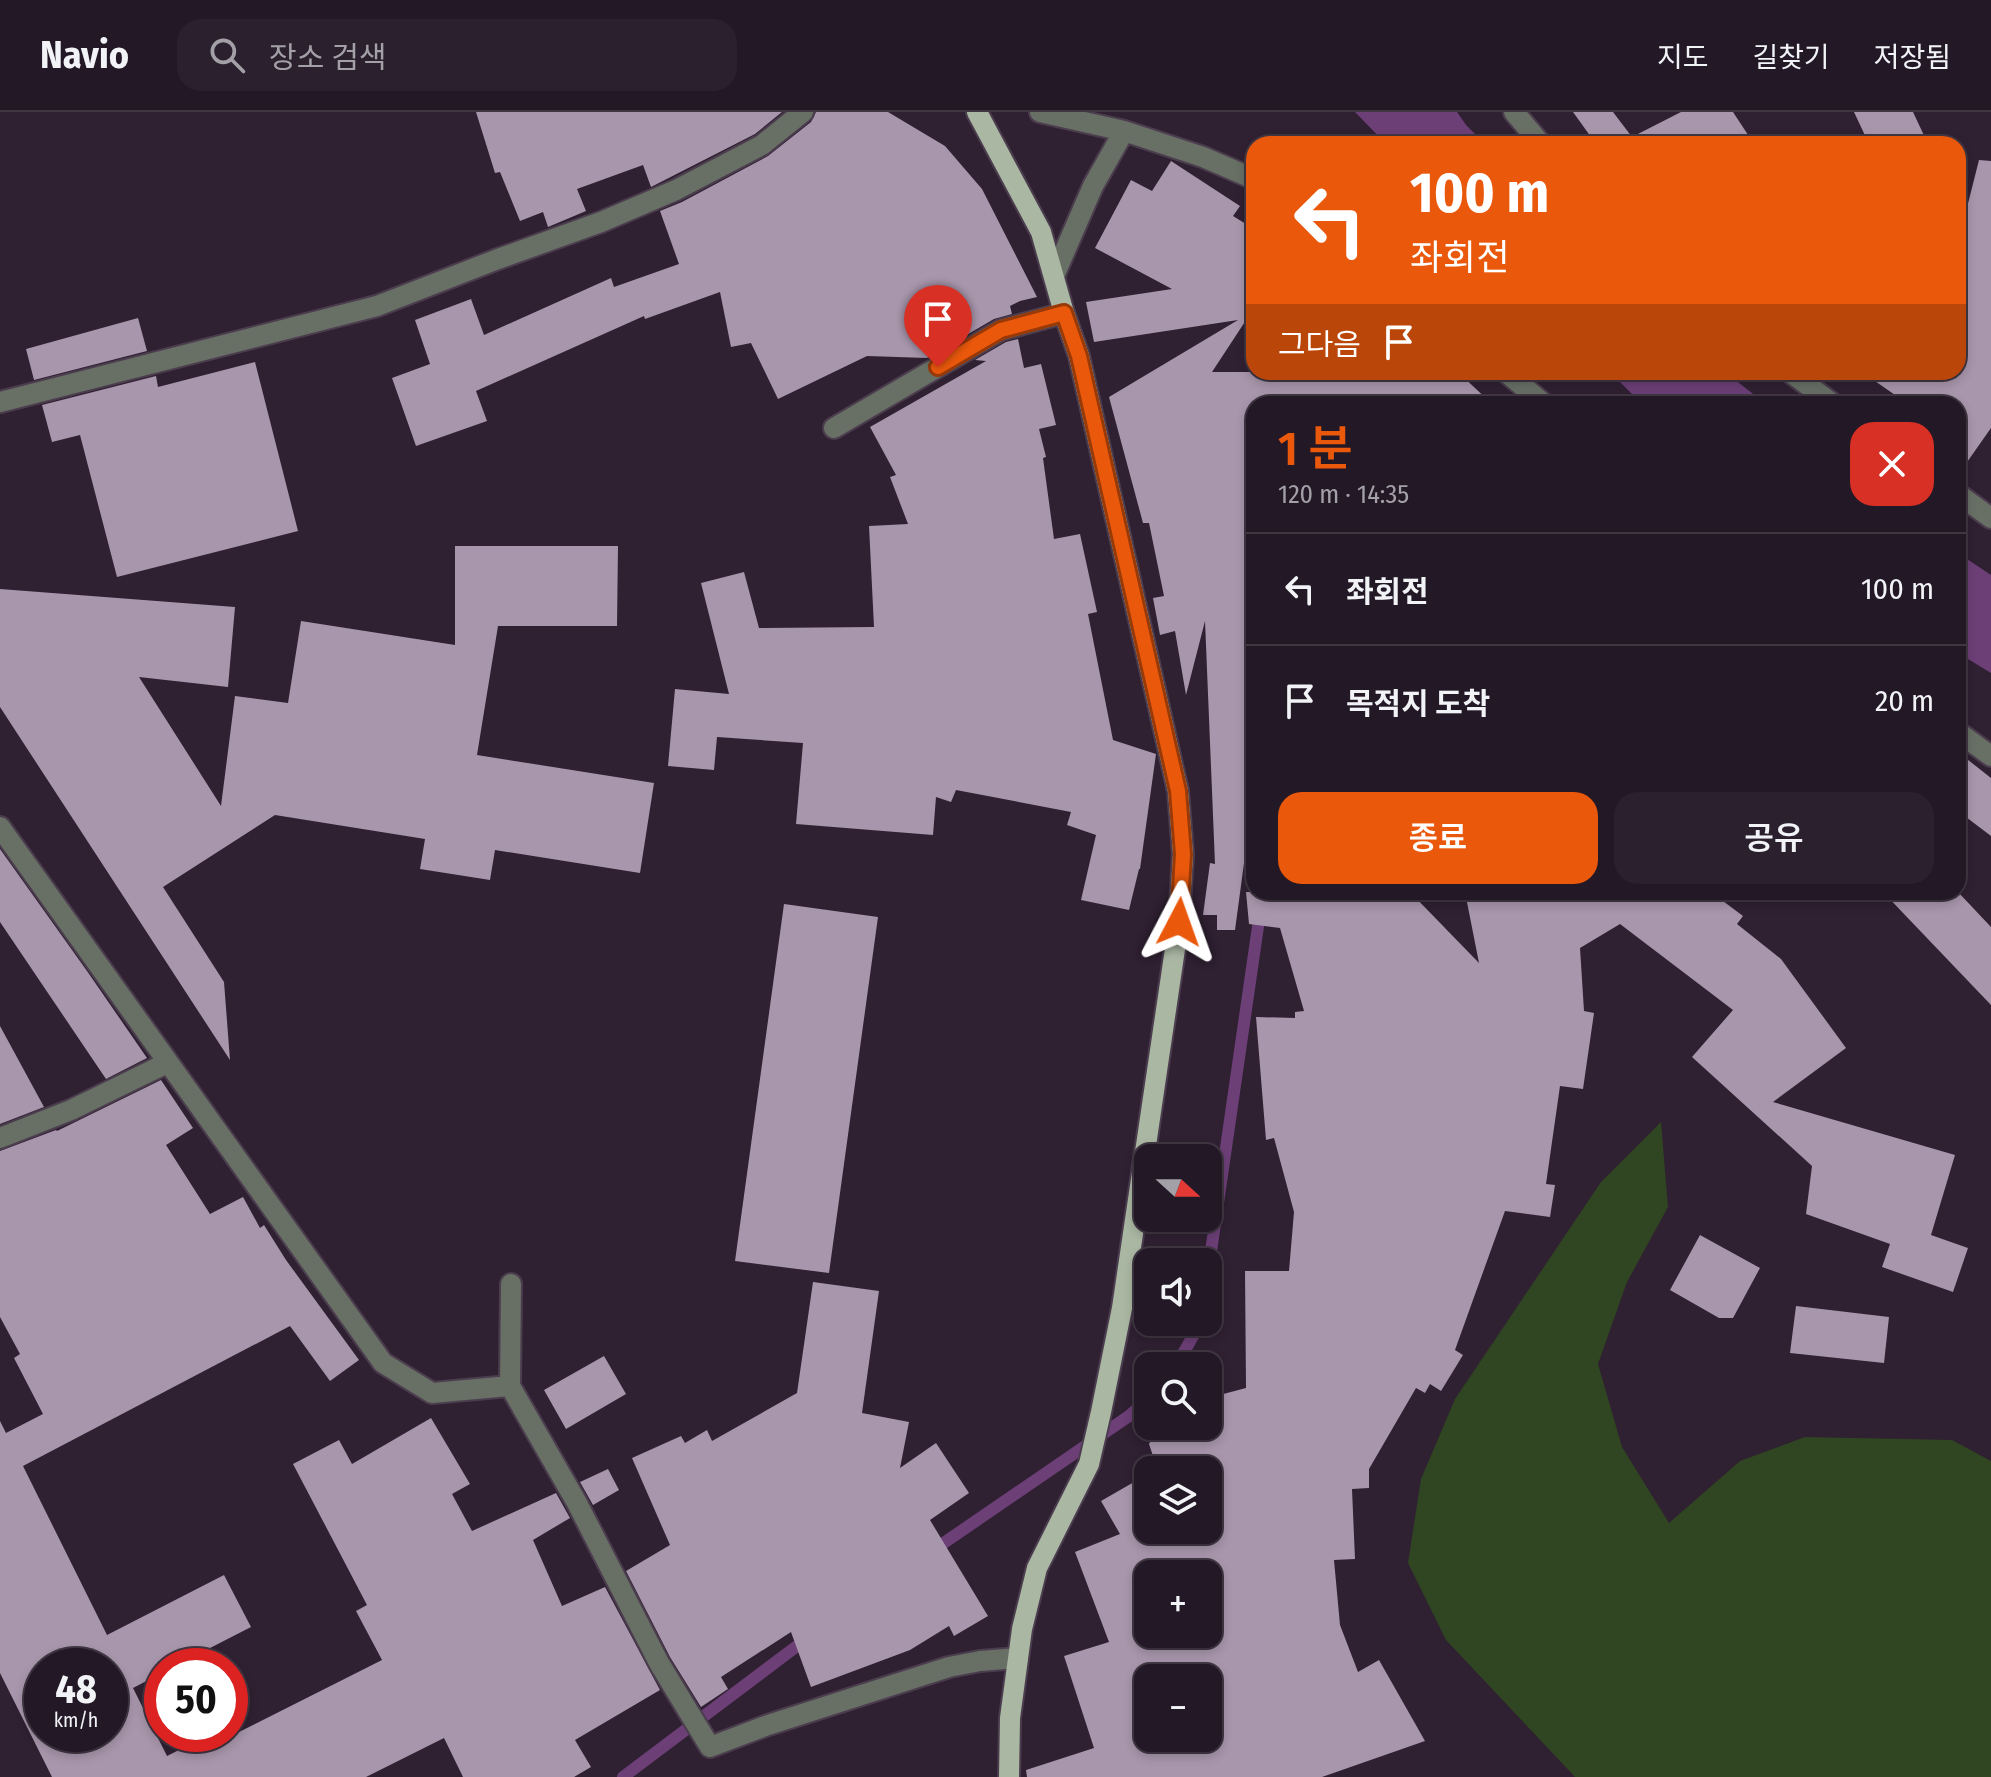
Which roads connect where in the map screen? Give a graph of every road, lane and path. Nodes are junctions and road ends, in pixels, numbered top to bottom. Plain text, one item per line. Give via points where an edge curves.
1 (803, 112) edge
2 (977, 112) edge
3 (1040, 112) edge
4 (1514, 112) edge
5 (1124, 131) junction
6 (1534, 136) edge
7 (1246, 176) edge
8 (1054, 276) junction
9 (1064, 313) junction
10 (1516, 380) edge
11 (1801, 380) edge
12 (1534, 396) edge
13 (1822, 396) edge
14 (0, 402) edge
15 (834, 428) dead end
16 (1966, 500) edge
17 (1991, 518) edge
18 (1966, 738) edge
19 (1991, 756) edge
20 (0, 827) edge
21 (167, 1063) junction
22 (0, 1138) edge
23 (511, 1284) dead end
24 (510, 1386) junction
25 (1018, 1658) junction
26 (1009, 1777) edge

1 - 14 street via 762,145 676,190 377,306
2 - 8 main road via 1041,232
3 - 5 street
4 - 6 street
5 - 7 street
5 - 8 street via 1093,186
8 - 9 main road
9 - 15 street via 1001,330
9 - 25 main road via 1079,356 1166,735 1183,854 1166,1017 1101,1412 1089,1464 1037,1568
10 - 12 street
11 - 13 street
16 - 17 street
18 - 19 street
20 - 21 street
21 - 22 street
21 - 24 street via 383,1363 432,1393
23 - 24 street
24 - 25 street via 710,1747 949,1667
25 - 26 main road

